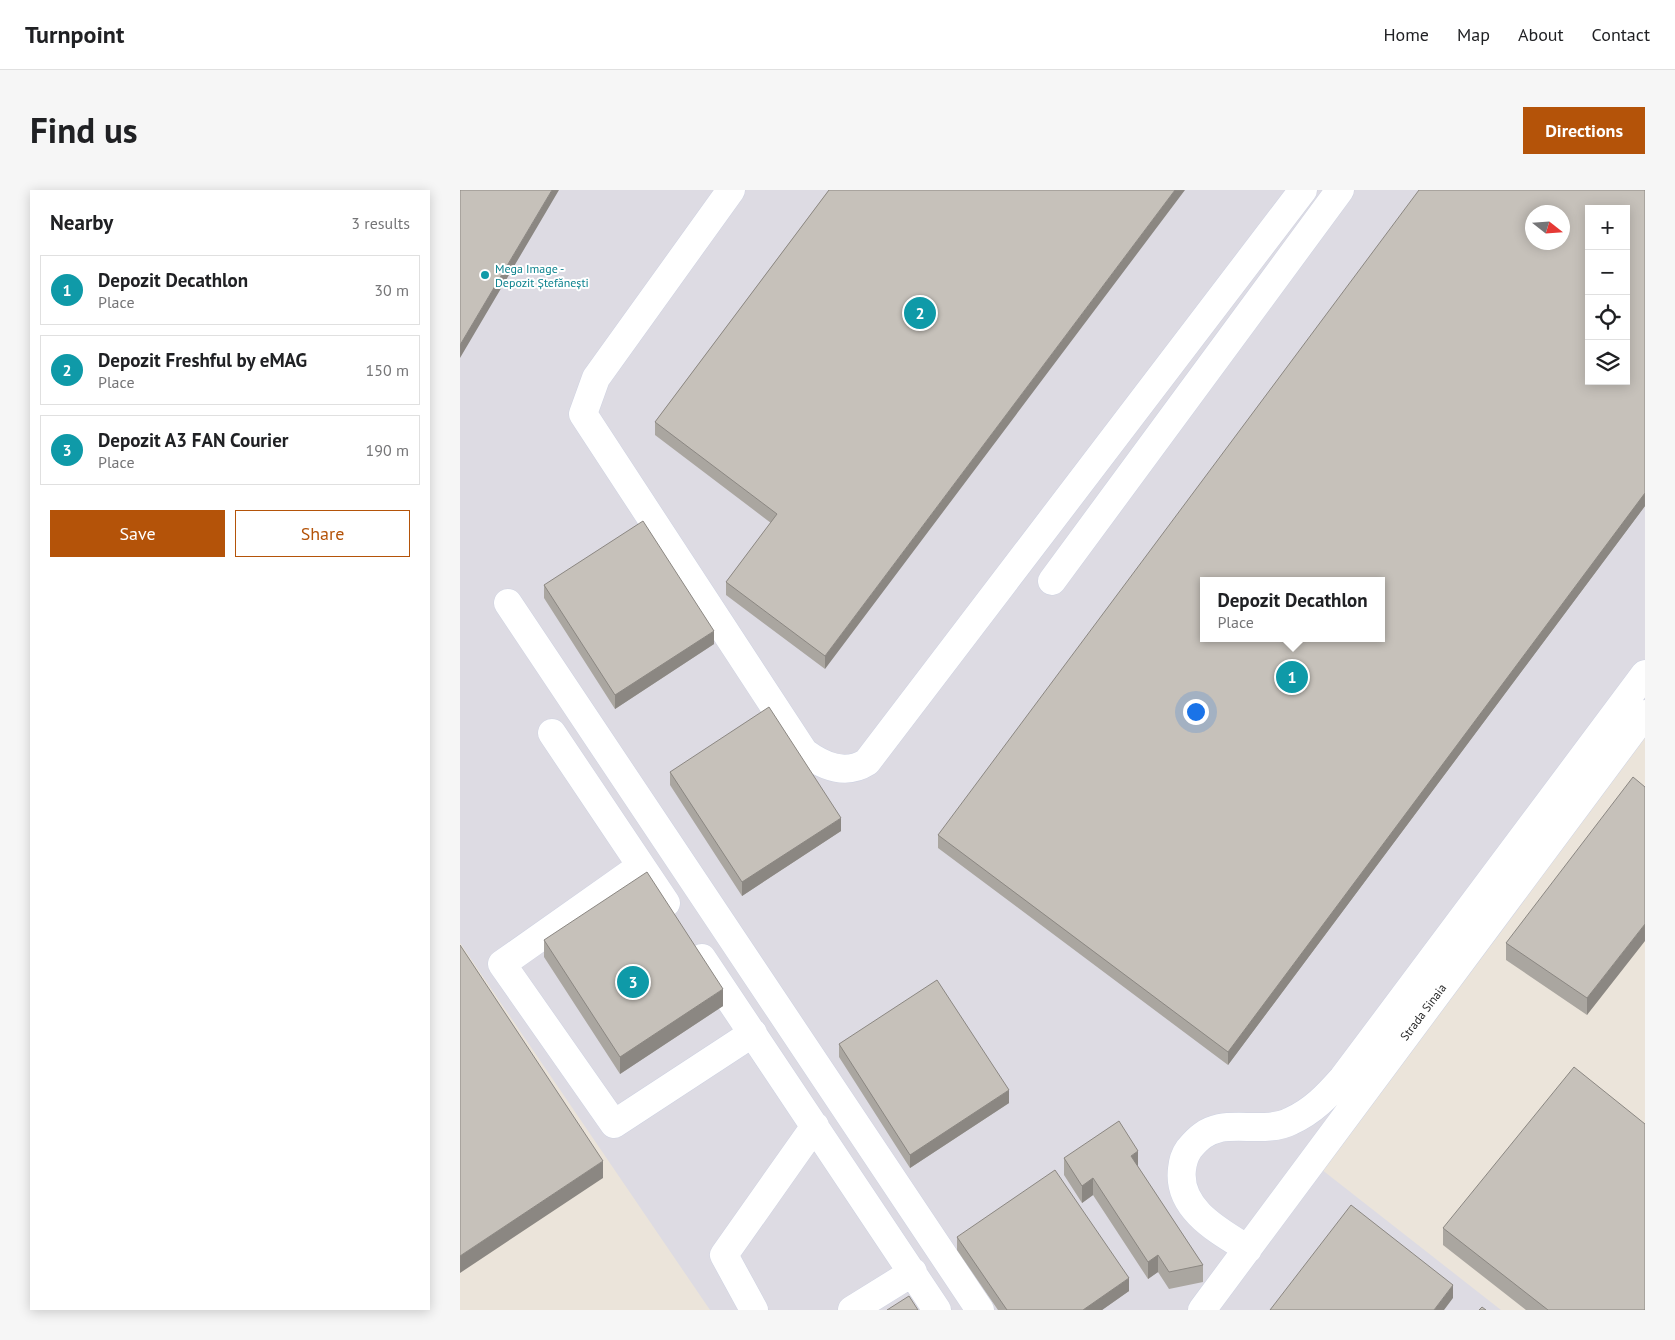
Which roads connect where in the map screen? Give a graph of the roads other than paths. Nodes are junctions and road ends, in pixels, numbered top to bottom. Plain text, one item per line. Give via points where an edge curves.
1 (731, 190) edge
2 (1303, 190) edge
3 (1340, 190) edge
4 (1052, 581) dead end
5 (508, 603) dead end
6 (1645, 674) edge
7 (1645, 714) edge
8 (552, 733) dead end
9 (641, 866) junction
10 (753, 1033) junction
11 (815, 1126) junction
12 (1248, 1249) junction
13 (913, 1272) junction
14 (754, 1310) edge
15 (852, 1310) edge
16 (937, 1310) edge
17 (980, 1310) edge
18 (1202, 1310) edge

1 - 2 street via 596,378 583,414 804,752 818,762 840,769 856,769 867,762
3 - 4 street
5 - 17 street
6 - 12 street via 1320,1105 1290,1122 1262,1127 1220,1128 1200,1136 1184,1156 1181,1180 1188,1202 1207,1223
7 - 12 street, Strada Sinaia
8 - 9 street
9 - 10 street
9 - 10 street via 502,964 614,1124
10 - 11 street
11 - 13 street
11 - 14 street via 724,1255
12 - 18 street, Strada Sinaia
13 - 15 street
13 - 16 street

